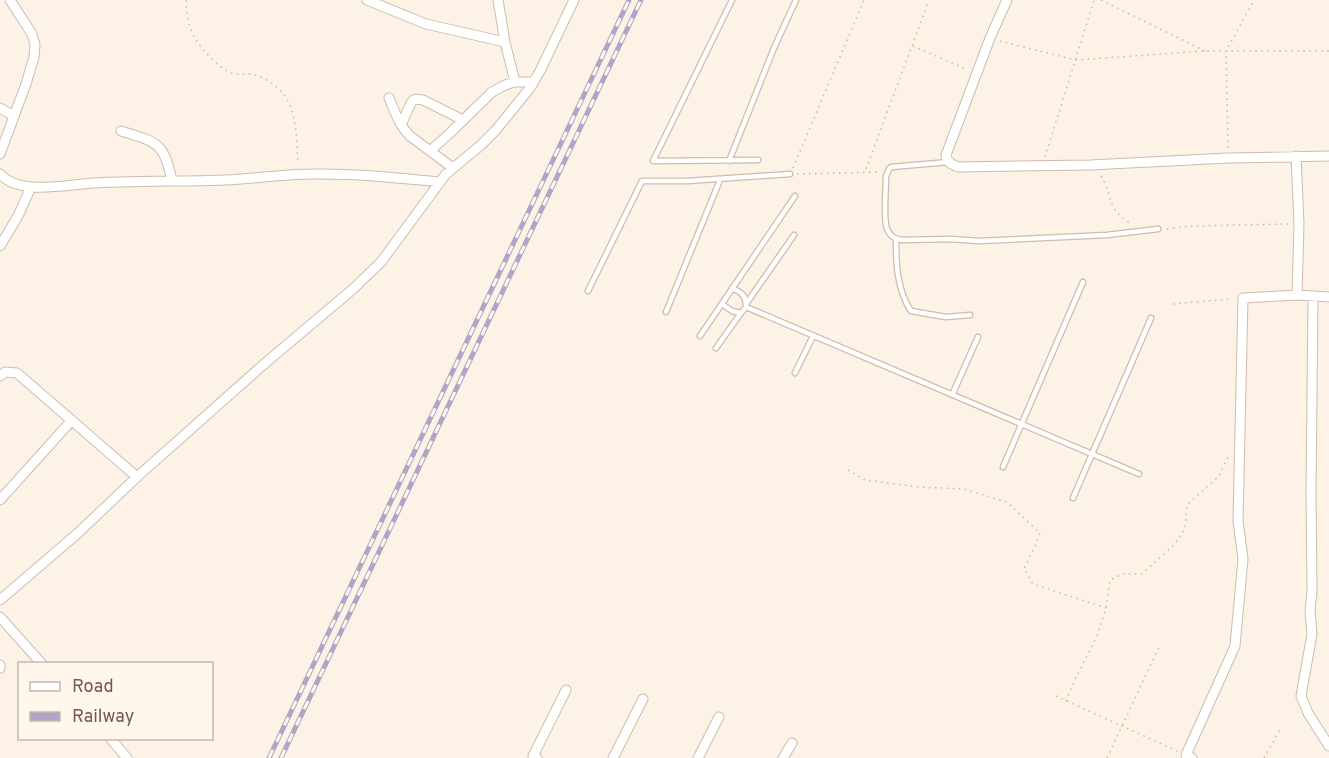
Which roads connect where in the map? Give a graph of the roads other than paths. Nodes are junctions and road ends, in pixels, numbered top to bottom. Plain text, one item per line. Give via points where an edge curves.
1 (10, 0) edge
2 (367, 0) edge
3 (498, 0) edge
4 (574, 0) edge
5 (732, 0) edge
6 (796, 0) edge
7 (1007, 0) edge
8 (505, 42) junction
9 (515, 82) junction
10 (533, 82) junction
11 (389, 98) dead end
12 (0, 108) edge
13 (14, 116) junction
14 (463, 120) junction
15 (401, 125) junction
16 (121, 130) dead end
17 (430, 151) junction
18 (0, 154) edge
19 (1296, 156) junction
20 (1329, 156) edge
21 (758, 160) dead end
22 (729, 161) junction
23 (949, 162) junction
24 (453, 168) junction
25 (0, 174) edge
26 (790, 174) road end
27 (172, 180) junction
28 (720, 180) junction
29 (440, 182) junction
30 (31, 187) junction
31 (795, 196) dead end
32 (1158, 229) road end
33 (794, 235) dead end
34 (896, 239) junction
35 (0, 246) edge
36 (1083, 282) dead end
37 (732, 288) junction
38 (588, 291) dead end
39 (1296, 295) junction
40 (1313, 297) junction
41 (1329, 297) edge
42 (722, 304) junction
43 (746, 306) junction
44 (666, 312) dead end
45 (741, 313) junction
46 (970, 315) dead end
47 (1151, 318) dead end
48 (700, 336) dead end
49 (813, 336) junction
50 (978, 337) dead end
51 (716, 348) dead end
52 (795, 373) dead end
53 (0, 376) edge
54 (952, 395) junction
55 (72, 420) junction
56 (1023, 424) junction
57 (1093, 454) junction
58 (1004, 467) dead end
59 (1139, 474) dead end
60 (137, 477) junction
61 (1073, 498) dead end
62 (0, 500) edge
63 (1, 598) edge
64 (0, 618) edge
65 (41, 662) edge
66 (566, 690) dead end
67 (642, 699) dead end
68 (718, 717) dead end
69 (112, 740) edge
70 (792, 742) dead end
71 (1329, 746) edge
72 (1189, 757) edge
73 (127, 758) edge
74 (537, 758) edge
75 (613, 758) edge
76 (698, 758) edge
77 (783, 758) edge

1 - 13 street via 35,45
2 - 8 street via 426,24
3 - 8 street
4 - 10 street
5 - 22 lane via 653,162
6 - 22 lane
7 - 23 street via 946,155
8 - 9 street
9 - 10 street
9 - 14 street via 492,92
10 - 24 street via 489,138
11 - 15 street
12 - 13 street
13 - 18 street
14 - 15 street via 416,99
14 - 17 street
15 - 17 street
16 - 27 street via 156,144 167,159
17 - 24 street
19 - 20 street
19 - 23 street via 1090,165 958,166
19 - 39 street
21 - 22 lane
23 - 34 lane via 891,167 887,172 886,227
24 - 29 street
25 - 30 street via 11,183
26 - 28 lane
27 - 29 street via 299,174
27 - 30 street
28 - 38 lane via 642,181
28 - 44 lane
29 - 60 street via 381,262
30 - 35 street
31 - 37 lane
32 - 34 lane via 978,241
33 - 43 lane
34 - 46 lane via 898,277 911,311 946,317
36 - 56 lane
37 - 42 lane
37 - 43 lane via 746,297
39 - 40 street
39 - 72 street via 1243,298 1238,521 1243,559 1235,646
40 - 41 street
40 - 71 street via 1312,634 1301,696
42 - 45 lane
42 - 48 lane
43 - 45 lane
43 - 49 lane
45 - 51 lane
47 - 57 lane
49 - 52 lane
49 - 54 lane
50 - 54 lane
53 - 55 street via 5,372 17,373
54 - 56 lane
55 - 60 street
55 - 62 street
56 - 57 lane
56 - 58 lane
57 - 59 lane
57 - 61 lane
60 - 63 street
64 - 65 street
66 - 74 street via 533,756
67 - 75 street
68 - 76 street
69 - 73 street
70 - 77 street

